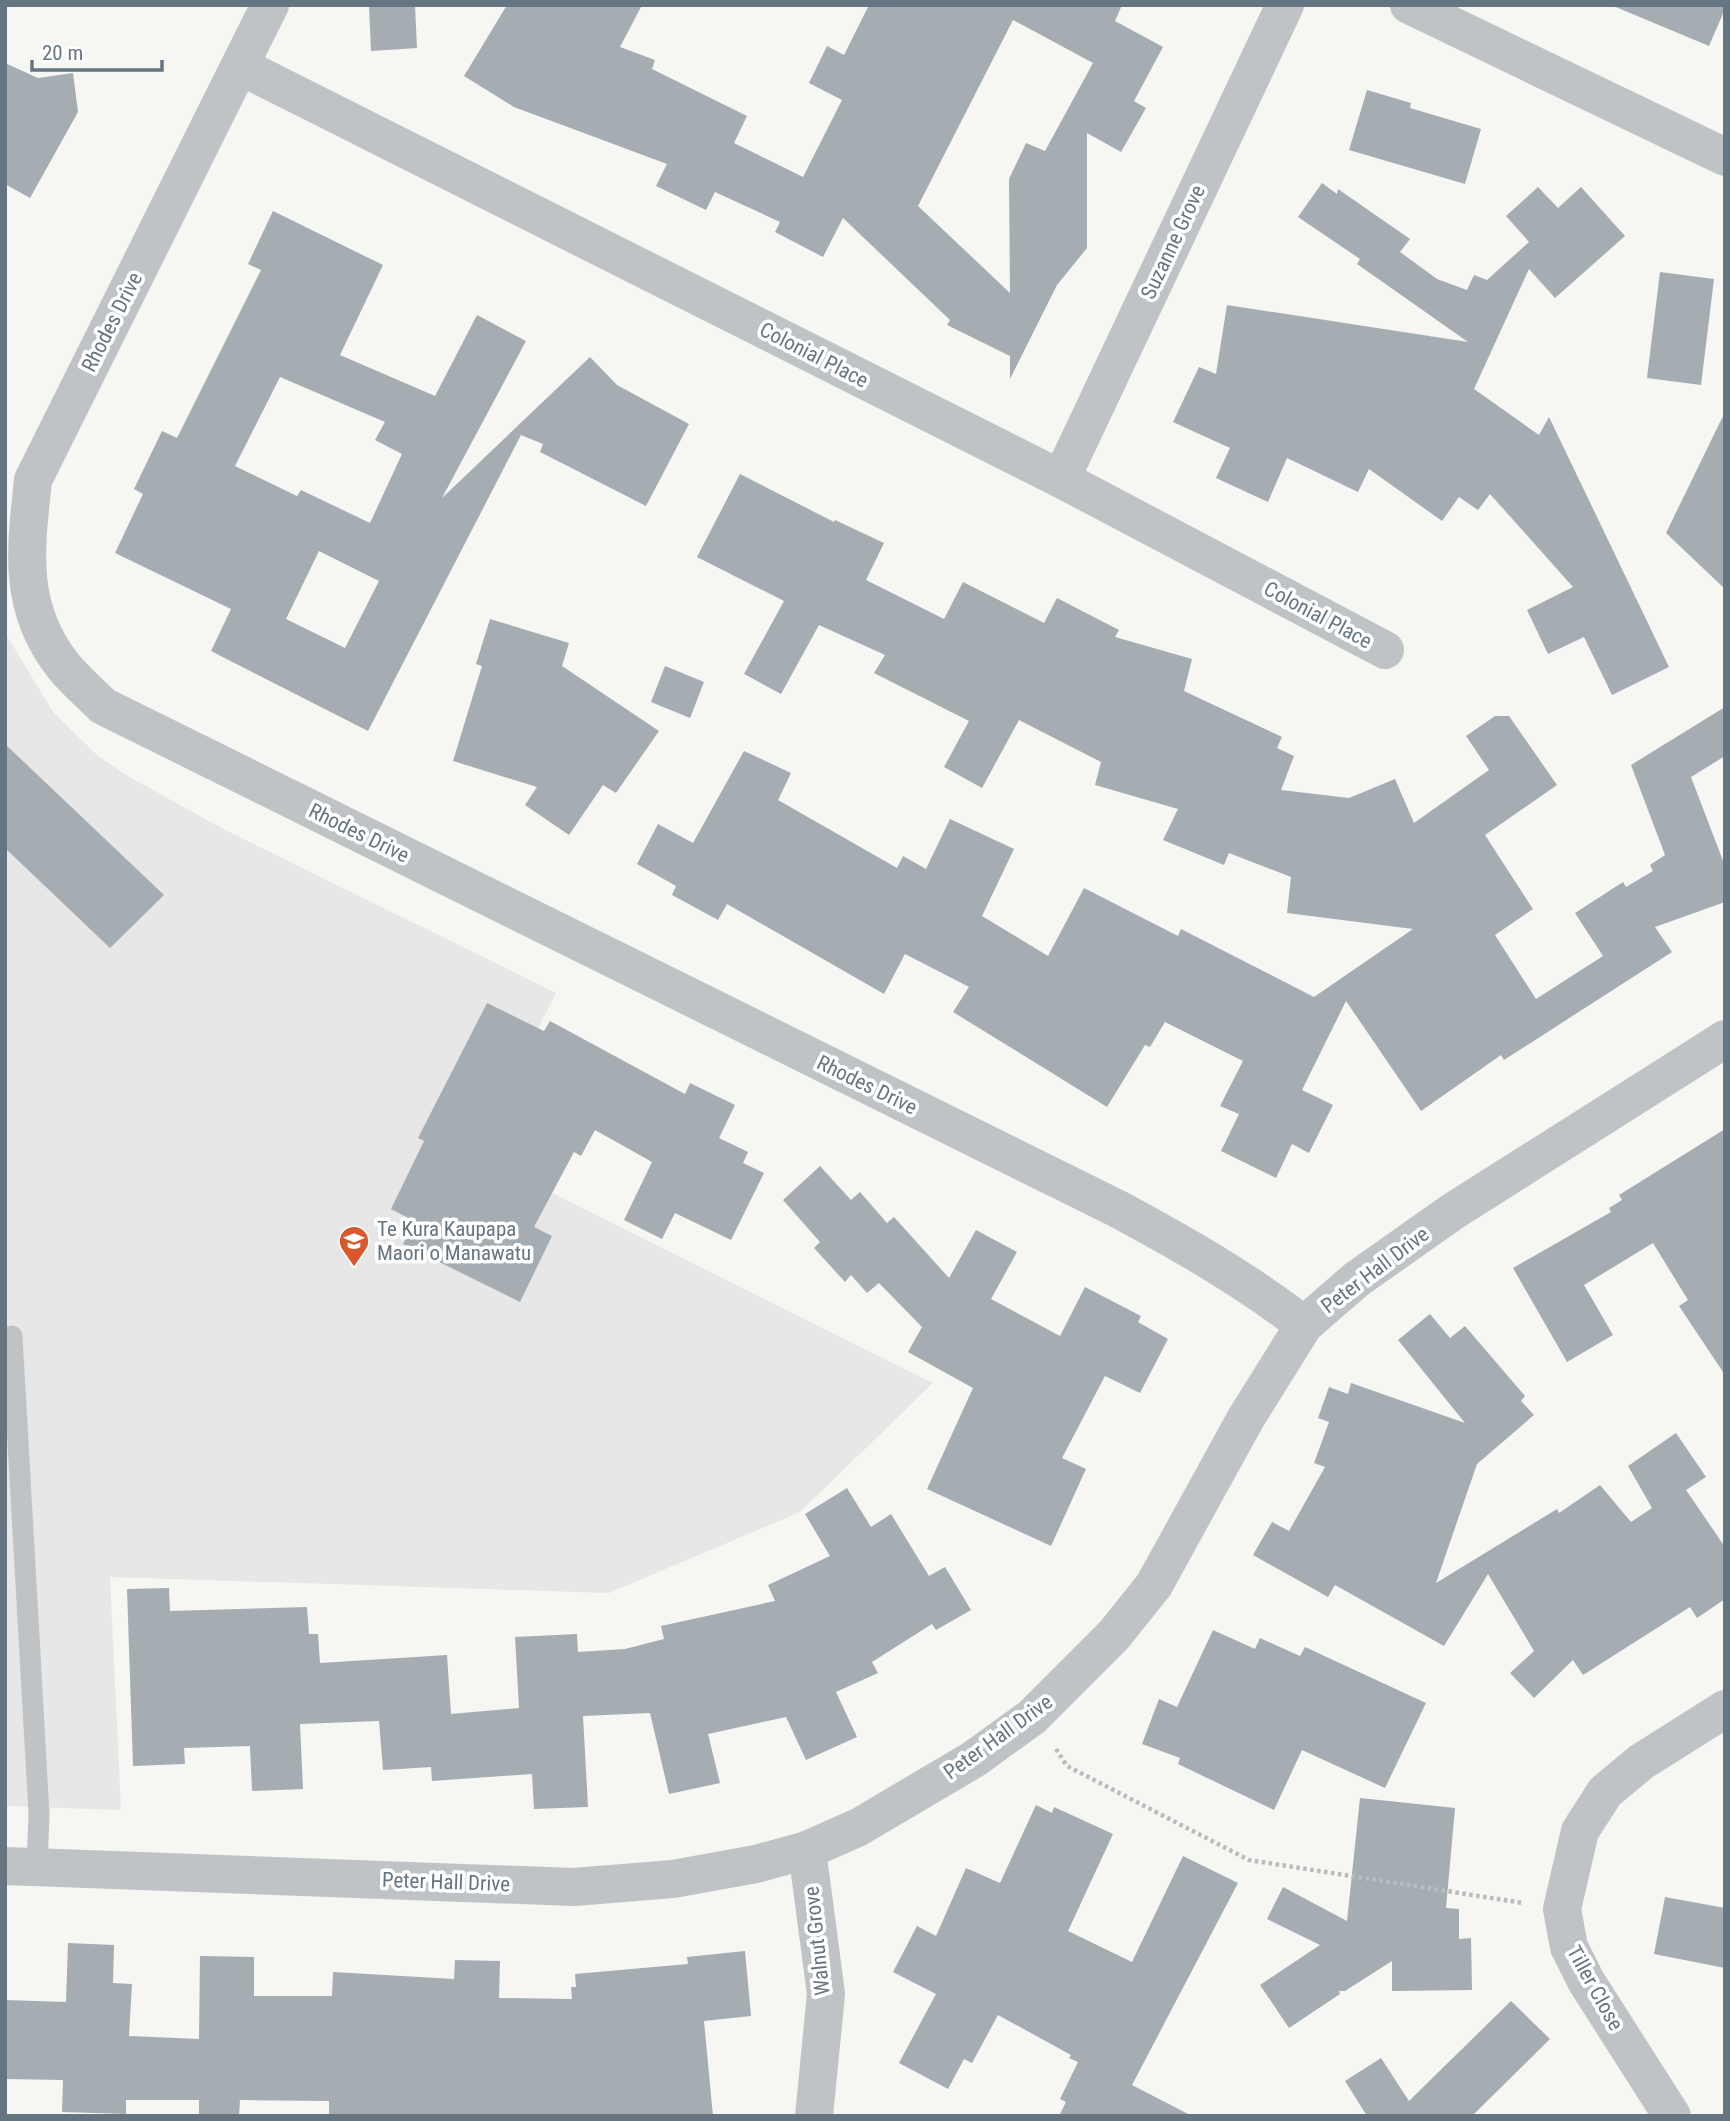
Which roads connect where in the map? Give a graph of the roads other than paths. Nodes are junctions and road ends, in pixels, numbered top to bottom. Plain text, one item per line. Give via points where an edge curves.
1 (270, 5) edge
2 (1285, 5) edge
3 (1409, 5) edge
4 (240, 66) junction
5 (1725, 157) edge
6 (1061, 479) junction
7 (1385, 650) dead end
8 (1725, 1039) edge
9 (1304, 1325) junction
10 (12, 1336) dead end
11 (1725, 1709) edge
12 (807, 1850) junction
13 (21, 1867) edge
14 (814, 2116) edge
15 (1672, 2116) edge

1 - 4 street, Rhodes Drive
2 - 6 street, Suzanne Grove
3 - 5 street
4 - 6 street, Colonial Place
4 - 9 street, Rhodes Drive via 33,480 26,544 28,595 33,614 61,663 103,706 1118,1209 1212,1261
6 - 7 street, Colonial Place
8 - 9 street, Peter Hall Drive via 1452,1212 1357,1279
9 - 12 street, Peter Hall Drive via 1246,1418 1154,1585 1088,1664 1032,1717 974,1759 859,1827
10 - 13 lane via 39,1814
11 - 15 street, Tiller Close via 1641,1762 1605,1792 1580,1831 1562,1909 1569,1947 1586,1981
12 - 13 street, Peter Hall Drive via 673,1879 574,1887
12 - 14 street, Walnut Grove via 826,1994

